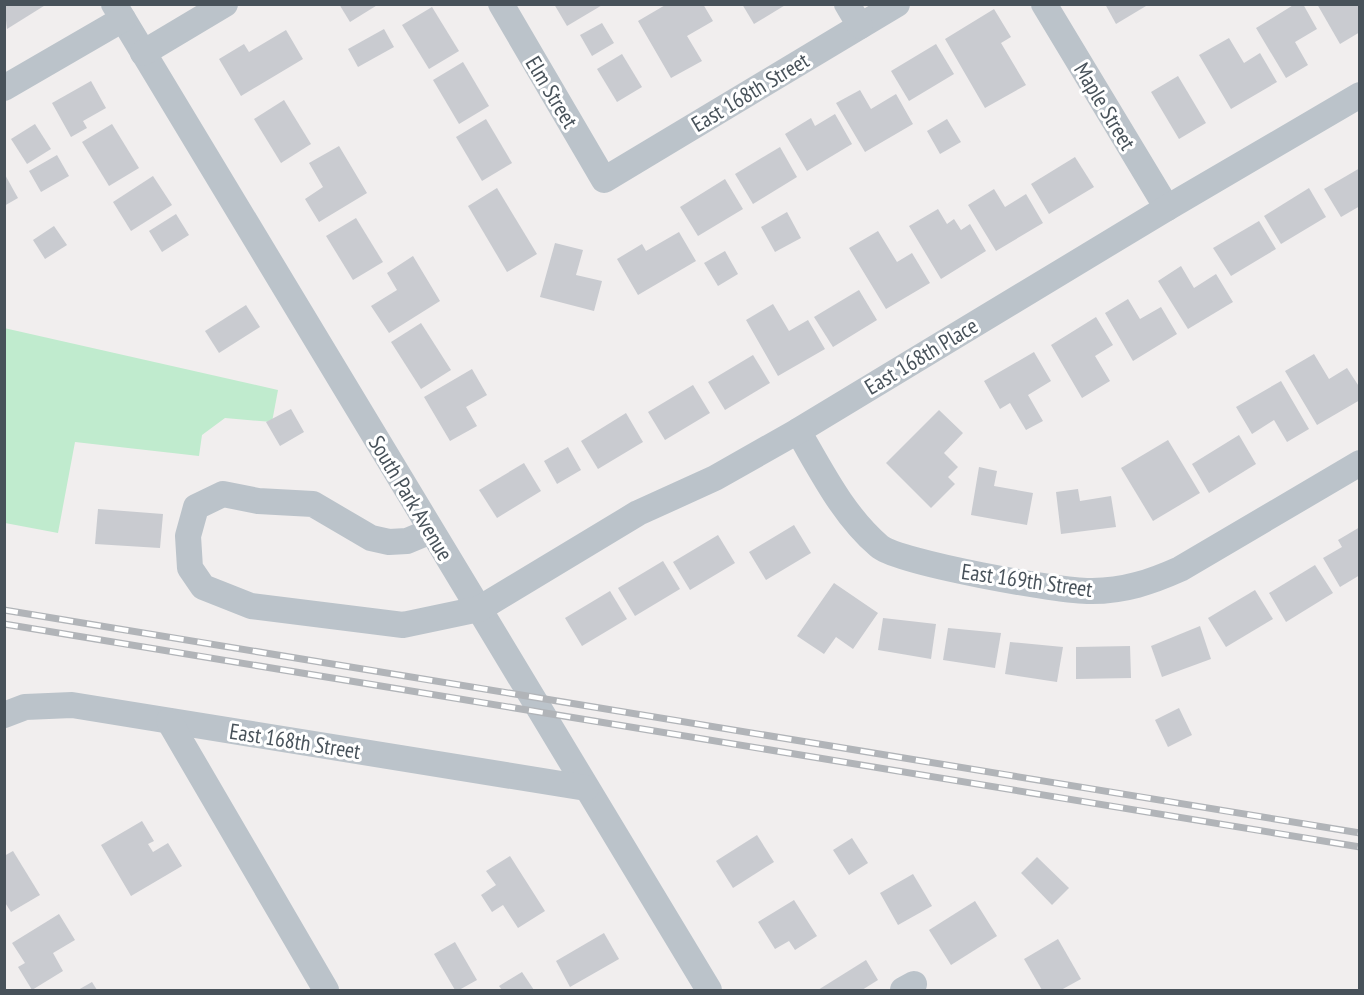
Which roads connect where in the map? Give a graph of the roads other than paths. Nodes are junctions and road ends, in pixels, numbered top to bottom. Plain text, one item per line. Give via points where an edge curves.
1 (225, 4) edge
2 (501, 4) edge
3 (897, 4) edge
4 (1044, 4) edge
5 (119, 12) edge
6 (854, 15) edge
7 (143, 53) junction
8 (4, 88) edge
9 (1359, 95) edge
10 (604, 180) joint
11 (1167, 208) junction
12 (798, 431) junction
13 (1359, 463) edge
14 (431, 531) junction
15 (479, 609) junction
16 (4, 716) edge
17 (169, 721) junction
18 (586, 788) junction
19 (326, 990) edge
20 (709, 990) edge

1 - 7 street
2 - 10 street, Elm Street
3 - 6 street, East 168th Street
4 - 11 street, Maple Street
5 - 7 street, South Park Avenue
5 - 8 street
6 - 10 street, East 168th Street
7 - 14 street, South Park Avenue
9 - 11 street, East 168th Place
11 - 12 street, East 168th Place
12 - 13 street, East 169th Street via 844,509 881,548 949,570 1090,591 1126,588 1180,569
12 - 15 street, East 168th Place via 715,478 638,513
14 - 15 street, South Park Avenue
14 - 15 street, East 168th Place via 407,541 389,542 371,538 313,504 258,501 223,494 196,507 188,536 190,568 203,587 251,606 403,625
15 - 18 street, South Park Avenue
16 - 17 street, East 168th Street via 25,707 72,705
17 - 18 street, East 168th Street
17 - 19 street
18 - 20 street, South Park Avenue

